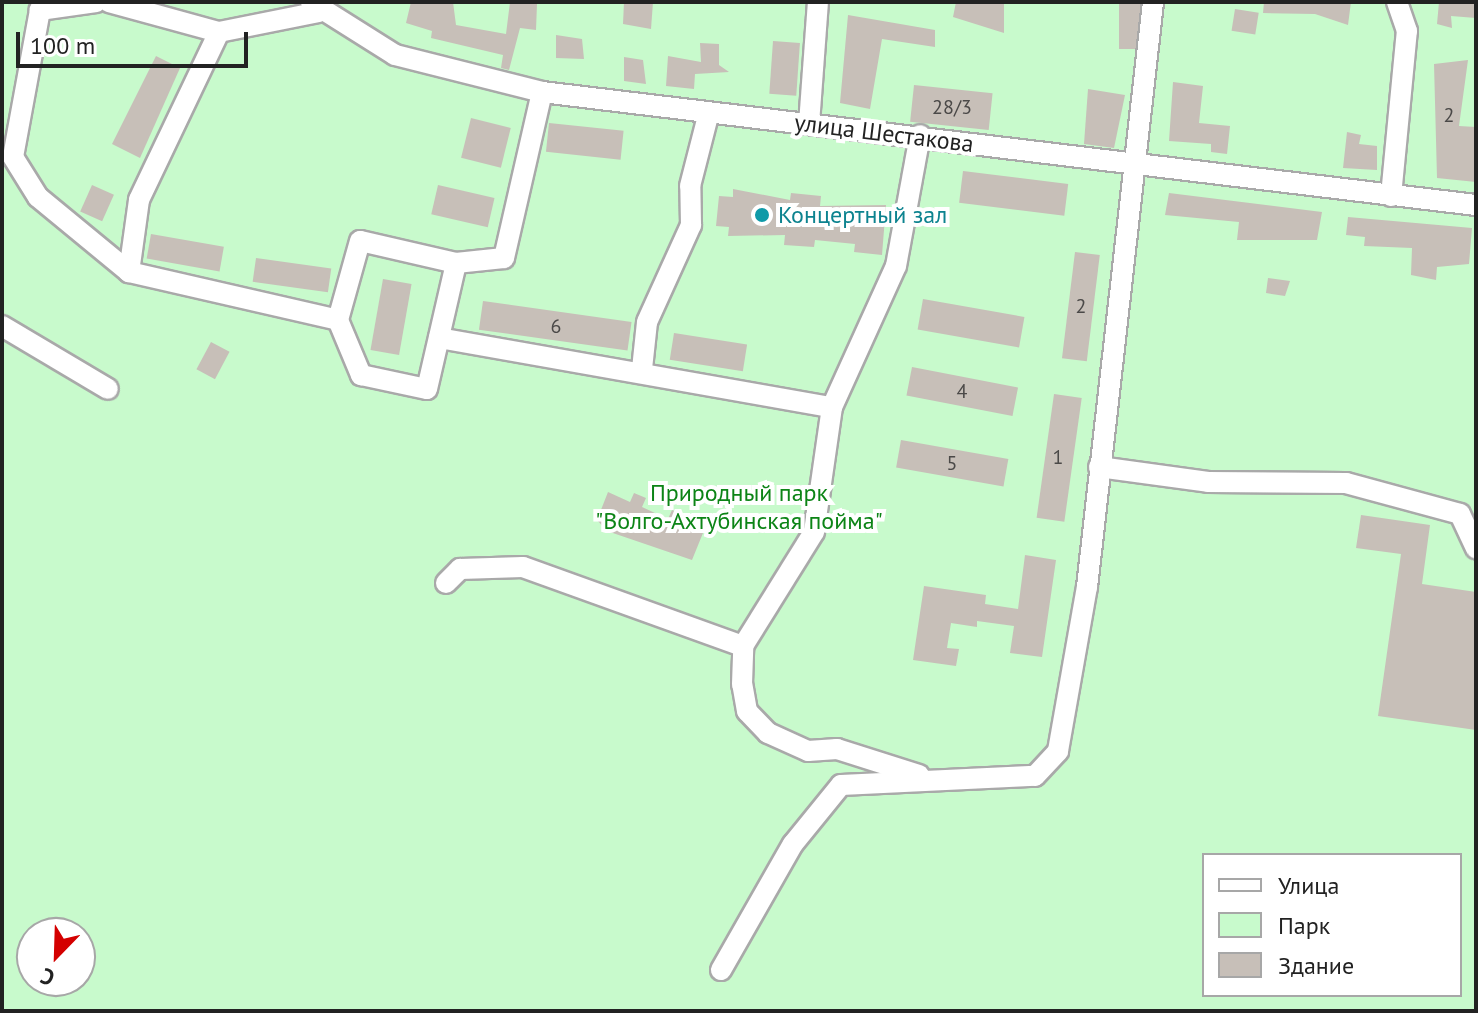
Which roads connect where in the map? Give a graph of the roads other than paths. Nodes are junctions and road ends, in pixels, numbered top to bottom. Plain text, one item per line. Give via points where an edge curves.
1 (96, 2) edge
2 (109, 2) edge
3 (818, 2) edge
4 (1153, 2) edge
5 (1397, 2) edge
6 (315, 7) edge
7 (219, 32) junction
8 (542, 92) junction
9 (709, 112) junction
10 (809, 124) junction
11 (920, 135) junction
12 (1129, 168) junction
13 (1391, 196) junction
14 (1476, 205) edge
15 (456, 263) junction
16 (129, 272) junction
17 (338, 320) junction
18 (2, 326) edge
19 (439, 338) junction
20 (642, 369) junction
21 (108, 389) dead end
22 (832, 407) junction
23 (1099, 467) junction
24 (1476, 549) edge
25 (446, 583) dead end
26 (743, 646) junction
27 (923, 777) junction
28 (721, 970) dead end

1 - 16 street via 40,10 13,157 38,197
2 - 7 street
3 - 10 street
4 - 12 street
5 - 13 street via 1407,31
6 - 7 street
6 - 8 street, улица Шестакова via 395,55
7 - 16 street via 139,200
8 - 9 street, улица Шестакова
8 - 15 street via 504,258
9 - 10 street, улица Шестакова
9 - 20 street via 690,186 691,225 647,322
10 - 11 street, улица Шестакова
11 - 12 street, улица Шестакова
11 - 22 street via 896,266
12 - 13 street, улица Шестакова
12 - 23 street
13 - 14 street, улица Шестакова
15 - 17 street via 360,241
15 - 19 street
16 - 17 street
17 - 19 street via 361,375 427,389
18 - 21 street
19 - 20 street
20 - 22 street
22 - 26 street via 814,532
23 - 24 street via 1208,482 1346,483 1460,514
23 - 27 street via 1058,751 1035,776
25 - 26 street via 460,569 523,567
26 - 27 street via 747,711 768,733 808,751 837,749
27 - 28 street via 841,785 793,844

